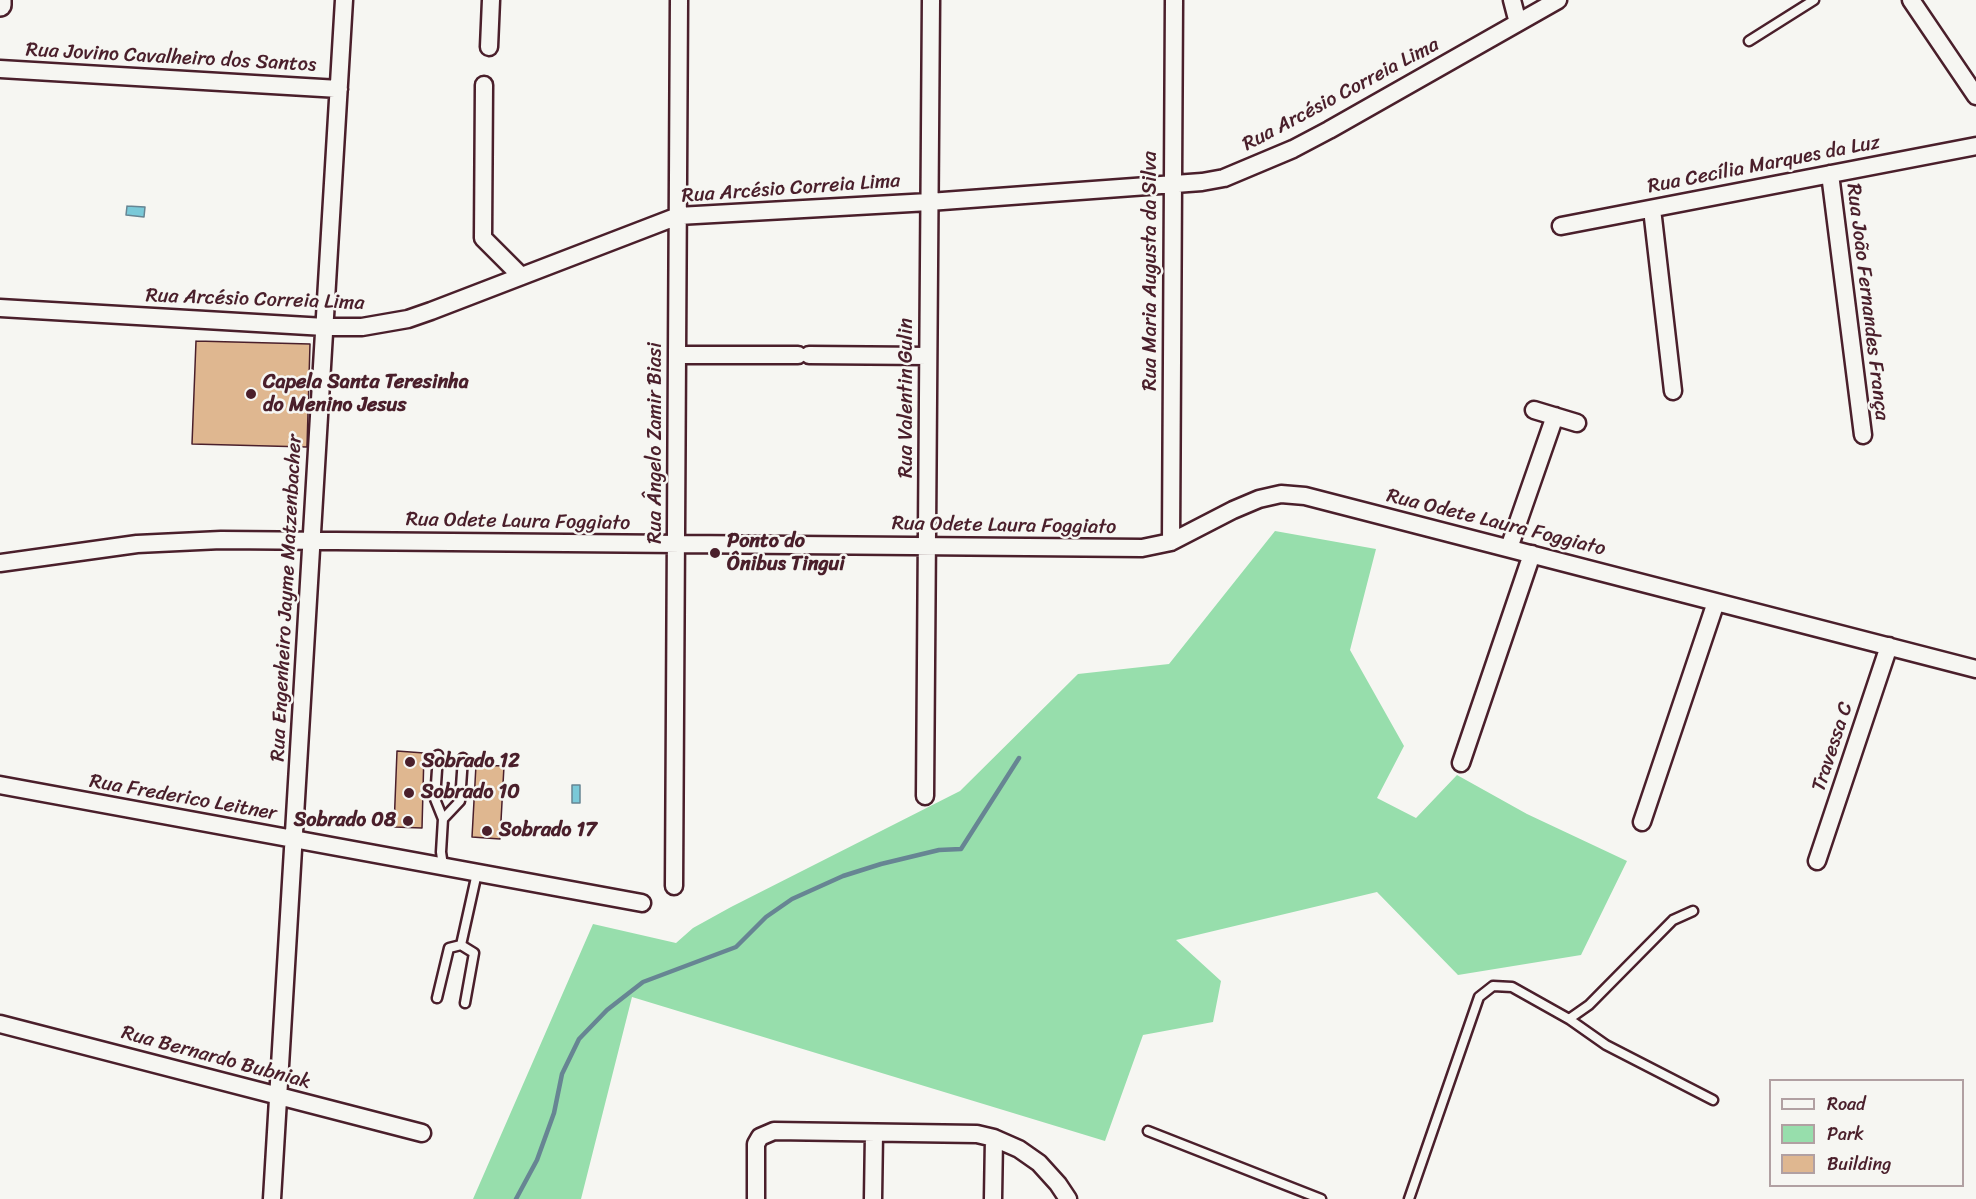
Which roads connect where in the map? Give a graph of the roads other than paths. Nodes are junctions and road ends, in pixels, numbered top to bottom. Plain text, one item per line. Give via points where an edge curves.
1 (0, 0) edge
2 (344, 0) edge
3 (491, 0) edge
4 (679, 0) edge
5 (931, 0) edge
6 (1174, 0) edge
7 (1512, 0) edge
8 (1558, 0) edge
9 (1814, 0) edge
10 (1911, 0) edge
11 (0, 4) edge
12 (1518, 23) junction
13 (1749, 41) dead end
14 (489, 47) dead end
15 (0, 69) edge
16 (484, 85) dead end
17 (339, 89) junction
18 (1976, 96) edge
19 (1976, 146) edge
20 (1830, 174) junction
21 (1173, 185) junction
22 (929, 201) junction
23 (1652, 209) junction
24 (678, 216) junction
25 (1561, 226) dead end
26 (521, 276) junction
27 (0, 308) edge
28 (325, 327) junction
29 (677, 355) junction
30 (928, 356) junction
31 (1673, 391) dead end
32 (1534, 410) dead end
33 (1555, 416) junction
34 (1577, 423) dead end
35 (1863, 435) dead end
36 (311, 541) junction
37 (1170, 542) junction
38 (676, 544) junction
39 (927, 546) junction
40 (1509, 548) junction
41 (1532, 554) junction
42 (0, 562) edge
43 (1716, 602) junction
44 (1889, 646) junction
45 (1976, 669) edge
46 (438, 755) dead end
47 (463, 758) dead end
48 (1461, 763) dead end
49 (0, 785) edge
50 (925, 796) dead end
51 (443, 819) junction
52 (1642, 822) dead end
53 (294, 840) junction
54 (1817, 861) dead end
55 (443, 867) junction
56 (477, 873) junction
57 (674, 886) dead end
58 (642, 903) dead end
59 (1693, 911) dead end
60 (462, 945) junction
61 (437, 998) dead end
62 (465, 1003) dead end
63 (1569, 1019) junction
64 (0, 1024) edge
65 (279, 1096) junction
66 (1713, 1100) dead end
67 (1148, 1131) dead end
68 (422, 1133) dead end
69 (874, 1133) junction
70 (994, 1138) junction
71 (273, 1199) edge
72 (756, 1199) edge
73 (873, 1199) edge
74 (993, 1199) edge
75 (1068, 1199) edge
76 (1321, 1199) edge
77 (1409, 1199) edge

1 - 11 street
2 - 17 street, Rua Engenheiro Jayme Matzenbacher
3 - 14 street
4 - 24 street, Rua Ângelo Zamir Biasi
5 - 22 street, Rua Valentin Gulin
6 - 21 street, Rua Maria Augusta da Silva
7 - 12 street
8 - 12 street, Rua Arcésio Correia Lima
9 - 13 lane
10 - 18 street
12 - 21 street, Rua Arcésio Correia Lima via 1293,148 1224,178
15 - 17 street, Rua Jovino Cavalheiro dos Santos
16 - 26 street via 483,238
17 - 28 street, Rua Engenheiro Jayme Matzenbacher
19 - 20 street, Rua Cecília Marques da Luz
20 - 23 street, Rua Cecília Marques da Luz
20 - 35 street, Rua João Fernandes França
21 - 22 street, Rua Arcésio Correia Lima
21 - 37 street, Rua Maria Augusta da Silva
22 - 24 street, Rua Arcésio Correia Lima
22 - 30 street, Rua Valentin Gulin
23 - 25 street, Rua Cecília Marques da Luz
23 - 31 street
24 - 26 street, Rua Arcésio Correia Lima
24 - 29 street, Rua Ângelo Zamir Biasi
26 - 28 street, Rua Arcésio Correia Lima via 408,319 362,327
27 - 28 street, Rua Arcésio Correia Lima
28 - 36 street, Rua Engenheiro Jayme Matzenbacher
29 - 30 street
29 - 38 street, Rua Ângelo Zamir Biasi
30 - 39 street, Rua Valentin Gulin
32 - 33 street
33 - 34 street
33 - 40 street
36 - 38 street, Rua Odete Laura Foggiato
36 - 42 street, Rua Odete Laura Foggiato via 136,544
36 - 53 street, Rua Engenheiro Jayme Matzenbacher
37 - 39 street, Rua Odete Laura Foggiato via 1142,548
37 - 40 street, Rua Odete Laura Foggiato via 1258,499 1281,494 1305,496
38 - 39 street, Rua Odete Laura Foggiato
38 - 57 street, Rua Ângelo Zamir Biasi
39 - 50 street, Rua Valentin Gulin
40 - 41 street, Rua Odete Laura Foggiato
41 - 43 street, Rua Odete Laura Foggiato
41 - 48 street
43 - 44 street, Rua Odete Laura Foggiato
43 - 52 street
44 - 45 street, Rua Odete Laura Foggiato
44 - 54 street, Travessa C
46 - 51 lane via 435,800
47 - 51 lane via 460,801
49 - 53 street, Rua Frederico Leitner
51 - 55 lane
53 - 55 street, Rua Frederico Leitner
53 - 65 street, Rua Engenheiro Jayme Matzenbacher
55 - 56 street, Rua Frederico Leitner
56 - 58 street, Rua Frederico Leitner
56 - 60 lane
59 - 63 lane via 1673,920 1589,1005
60 - 61 lane via 449,948
60 - 62 lane via 474,953
63 - 66 lane via 1606,1045
63 - 77 lane via 1512,987 1493,986 1479,997
64 - 65 street, Rua Bernardo Bubniak
65 - 68 street, Rua Bernardo Bubniak
65 - 71 street, Rua Engenheiro Jayme Matzenbacher
67 - 76 lane
69 - 70 street via 956,1132
69 - 72 street via 766,1133 756,1144
69 - 73 street
70 - 74 street
70 - 75 street via 1039,1163

